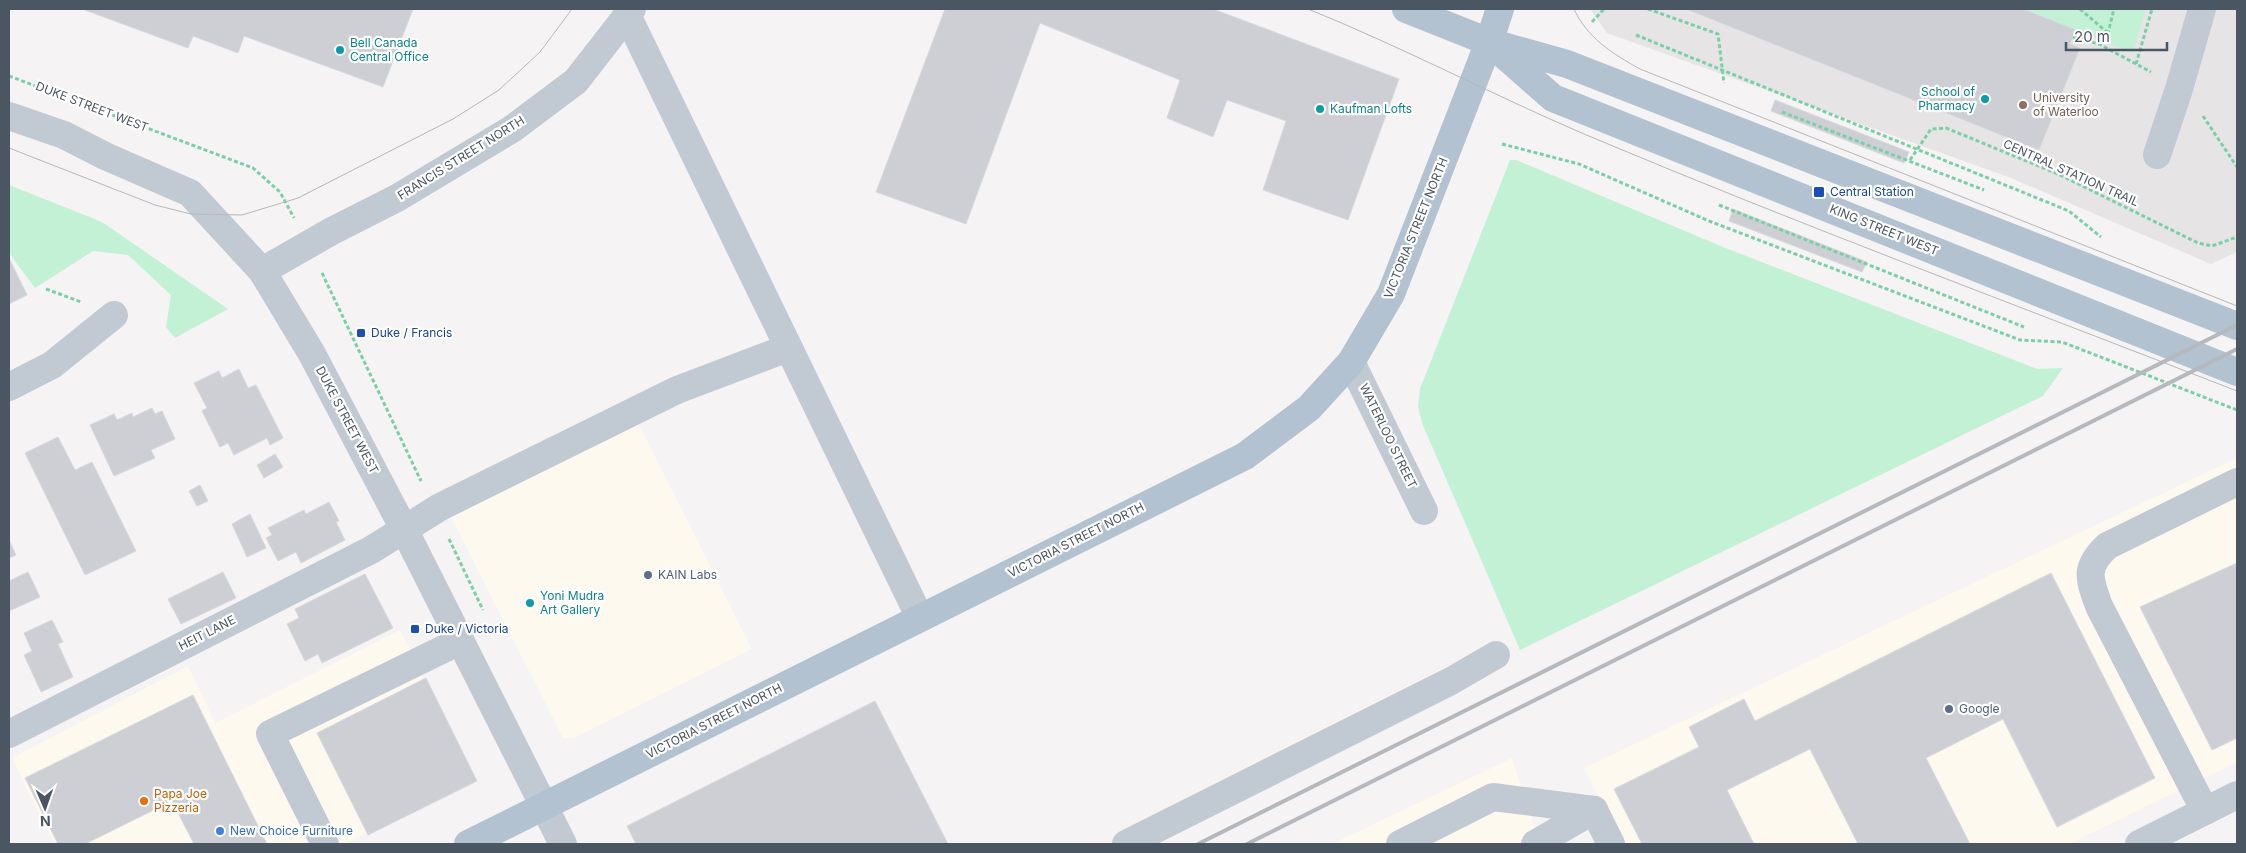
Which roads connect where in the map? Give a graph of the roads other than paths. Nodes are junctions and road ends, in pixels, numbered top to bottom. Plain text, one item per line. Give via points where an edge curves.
1 (1406, 9) edge
2 (1500, 9) edge
3 (2202, 9) edge
4 (622, 11) edge
5 (1489, 42) junction
6 (9, 116) edge
7 (2157, 155) dead end
8 (262, 272) junction
9 (114, 315) dead end
10 (2237, 326) edge
11 (788, 348) junction
12 (1351, 362) junction
13 (2237, 372) edge
14 (9, 386) edge
15 (2237, 482) edge
16 (1424, 511) dead end
17 (405, 531) junction
18 (920, 618) junction
19 (460, 640) junction
20 (1496, 655) dead end
21 (9, 734) edge
22 (2237, 795) edge
23 (544, 806) junction
24 (1594, 810) junction
25 (2205, 811) junction
26 (325, 844) edge
27 (468, 844) edge
28 (562, 844) edge
29 (1126, 844) edge
30 (1400, 844) edge
31 (1535, 844) edge
32 (1611, 844) edge
33 (2139, 844) edge

1 - 5 main road, KING STREET WEST
2 - 5 main road, VICTORIA STREET NORTH
3 - 7 street via 2180,89
4 - 8 street, FRANCIS STREET NORTH via 576,81 512,129 397,198
4 - 11 street
5 - 10 main road, KING STREET WEST via 1567,64
5 - 12 main road, VICTORIA STREET NORTH via 1391,294
5 - 13 main road, KING STREET WEST via 1553,98
6 - 8 street, DUKE STREET WEST via 64,135 190,193
8 - 17 street, DUKE STREET WEST via 312,354
9 - 14 street via 52,365
11 - 17 street, HEIT LANE via 677,390 440,507
11 - 18 street
12 - 16 street, WATERLOO STREET
12 - 18 main road, VICTORIA STREET NORTH via 1309,408 1245,456
15 - 25 street via 2107,546 2094,559 2089,578 2099,606
17 - 19 street, DUKE STREET WEST
17 - 21 street, HEIT LANE
18 - 23 main road, VICTORIA STREET NORTH
19 - 23 street, DUKE STREET WEST
19 - 26 street via 270,734
20 - 29 street via 1451,681
22 - 25 street
23 - 27 main road, VICTORIA STREET NORTH
23 - 28 street, DUKE STREET WEST
24 - 30 street via 1493,797
24 - 31 street
24 - 32 street
25 - 33 street

